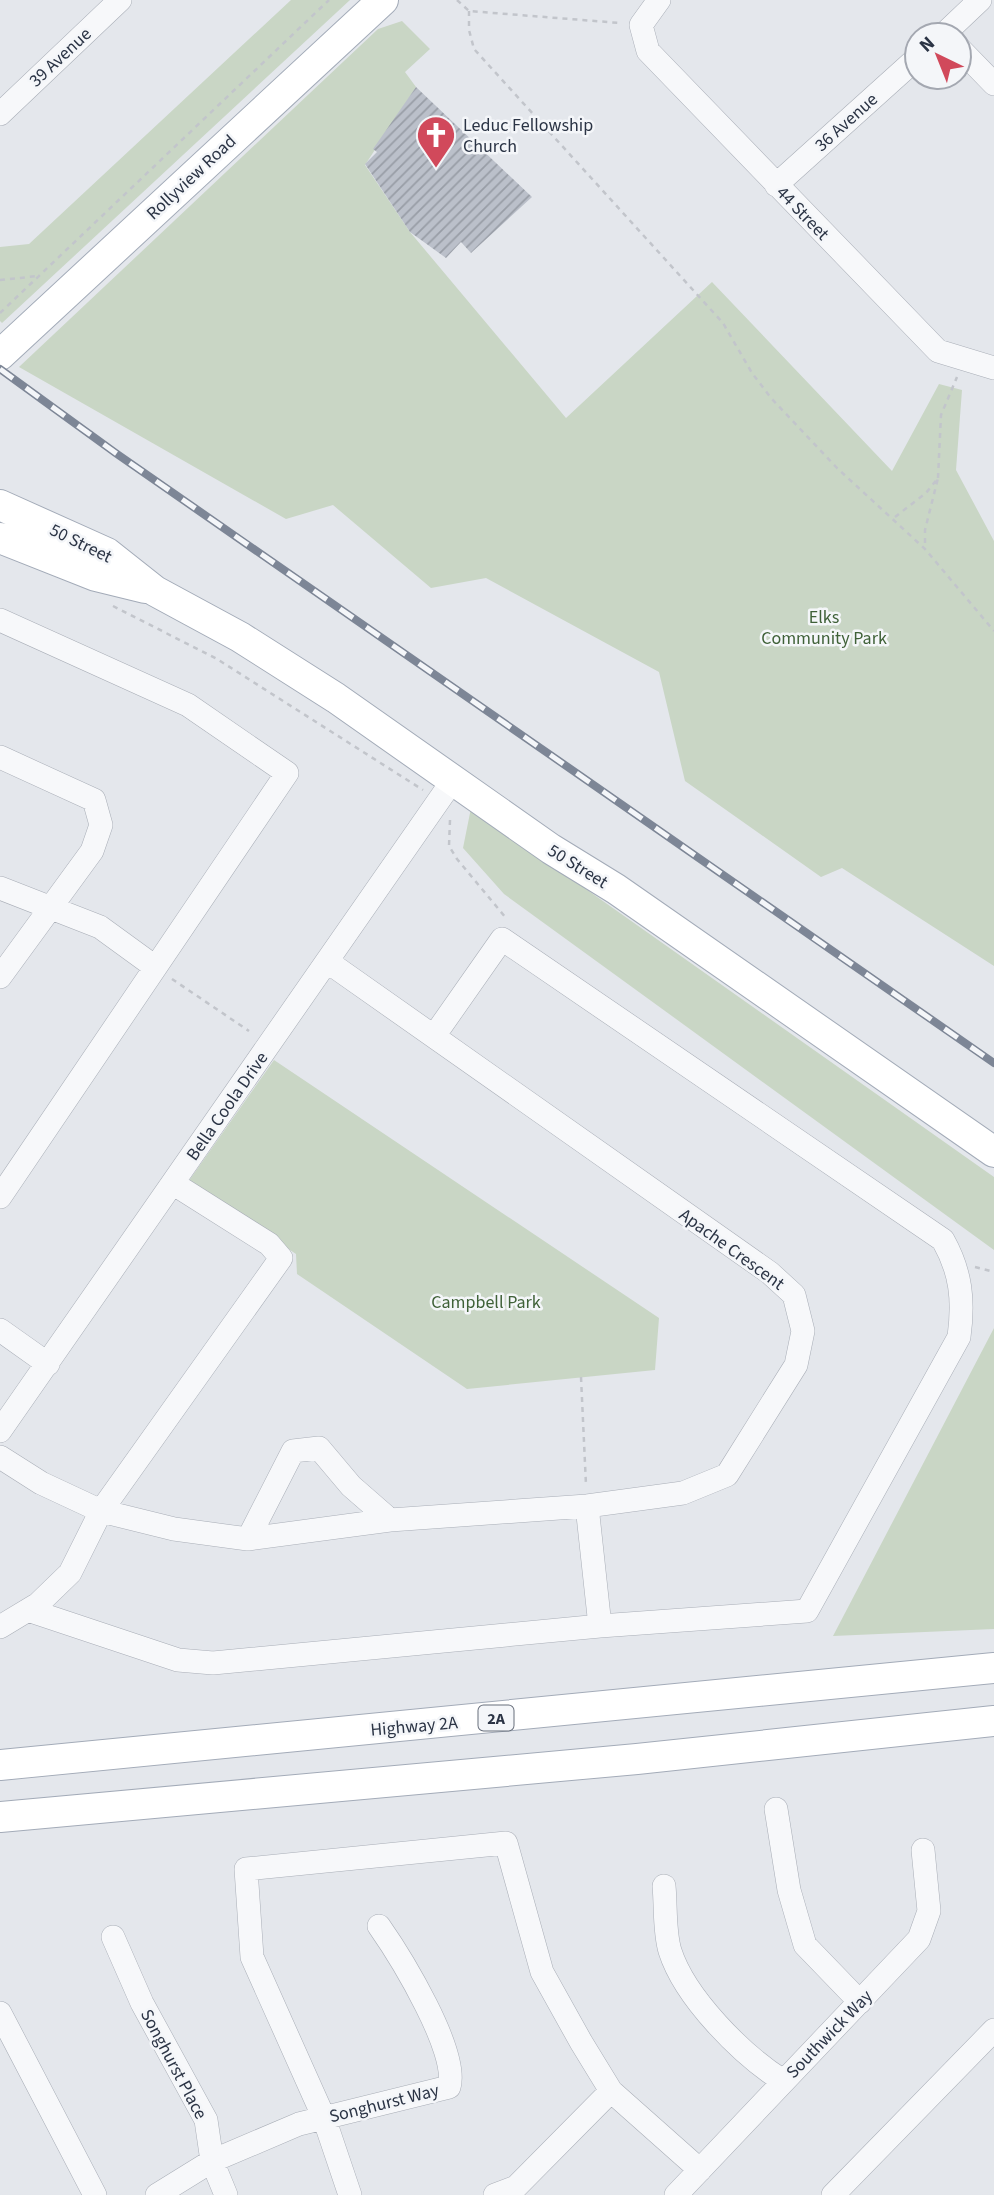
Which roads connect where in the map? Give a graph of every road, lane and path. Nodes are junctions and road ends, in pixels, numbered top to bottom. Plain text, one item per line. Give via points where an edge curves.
1 (329, 0) edge
2 (383, 0) edge
3 (457, 0) edge
4 (659, 0) edge
5 (980, 0) edge
6 (110, 3) edge
7 (469, 11) junction
8 (963, 21) edge
9 (641, 25) junction
10 (973, 63) edge
11 (903, 71) edge
12 (994, 84) edge
13 (0, 114) edge
14 (776, 185) junction
15 (38, 275) junction
16 (0, 280) edge
17 (0, 313) edge
18 (0, 355) edge
19 (967, 360) junction
20 (994, 368) edge
21 (938, 478) junction
22 (0, 505) edge
23 (894, 518) junction
24 (0, 538) edge
25 (925, 549) junction
26 (155, 591) junction
27 (113, 606) dead end
28 (0, 620) edge
29 (994, 631) edge
30 (0, 757) edge
31 (446, 790) junction
32 (0, 887) edge
33 (51, 907) junction
34 (502, 939) junction
35 (328, 962) junction
36 (155, 967) junction
37 (0, 977) edge
38 (248, 1031) dead end
39 (434, 1036) junction
40 (994, 1152) edge
41 (7, 1174) edge
42 (174, 1184) junction
43 (0, 1197) edge
44 (0, 1330) edge
45 (48, 1364) junction
46 (581, 1377) dead end
47 (0, 1432) edge
48 (0, 1457) edge
49 (587, 1506) junction
50 (101, 1511) junction
51 (390, 1520) junction
52 (248, 1539) junction
53 (28, 1610) junction
54 (600, 1626) junction
55 (0, 1627) edge
56 (994, 1668) edge
57 (994, 1721) edge
58 (0, 1765) edge
59 (776, 1809) dead end
60 (0, 1817) edge
61 (923, 1850) dead end
62 (664, 1885) dead end
63 (379, 1926) dead end
64 (113, 1937) dead end
65 (860, 2001) junction
66 (0, 2013) edge
67 (994, 2030) edge
68 (783, 2081) junction
69 (611, 2091) junction
70 (324, 2118) junction
71 (212, 2161) junction
72 (700, 2170) junction
73 (95, 2195) edge
74 (157, 2195) edge
75 (226, 2195) edge
76 (350, 2195) edge
77 (495, 2195) edge
78 (676, 2195) edge
79 (834, 2195) edge

1 - 15 path
2 - 18 main road, Rollyview Road
3 - 7 path
4 - 9 street
5 - 8 street
6 - 13 street, 39 Avenue
7 - 9 path
7 - 23 path via 474,49 723,323 771,398 836,468
9 - 14 street, 44 Street via 648,51
10 - 12 street
11 - 14 street, 36 Avenue
14 - 19 street, 44 Street via 938,351
15 - 16 path
15 - 17 path
19 - 20 street, 44 Street
19 - 21 path via 941,415
21 - 23 path
21 - 25 path
22 - 26 main road, 50 Street via 107,553
23 - 25 path
24 - 26 main road, 50 Street via 96,576
25 - 29 path
26 - 31 main road, 50 Street via 337,698
27 - 31 path via 217,659
28 - 36 street via 188,705 286,773
30 - 33 street via 94,800 101,825 92,851
31 - 34 path via 452,828 449,846 507,917
31 - 35 street, Bella Coola Drive
31 - 40 main road, 50 Street
32 - 33 street
33 - 36 street via 100,927
33 - 37 street
34 - 39 street
34 - 54 street via 943,1240 955,1262 964,1301 960,1337 807,1611
35 - 39 street, Apache Crescent
35 - 42 street, Bella Coola Drive
36 - 38 path
36 - 41 street
39 - 49 street, Apache Crescent via 770,1273 794,1295 803,1331 796,1365 727,1475 683,1493
41 - 43 street
42 - 45 street, Bella Coola Drive
42 - 50 street via 269,1244 281,1258
44 - 45 street
45 - 47 street, Bella Coola Drive
46 - 49 path
48 - 50 street, Apache Crescent via 40,1483
49 - 51 street, Apache Crescent
49 - 54 street
50 - 52 street, Apache Crescent via 174,1529
50 - 53 street via 70,1573
51 - 52 street, Apache Crescent
51 - 52 street via 351,1486 319,1448 293,1451
53 - 54 street via 178,1660 213,1663
53 - 55 street
56 - 58 main road, Highway 2A / 2A
57 - 60 main road via 637,1759
59 - 65 street via 789,1890 805,1945
61 - 65 street, Southwick Way via 929,1912 919,1939
62 - 68 street via 670,1950 688,1987 729,2036
63 - 70 street, Songhurst Way via 428,2009 453,2074 449,2087
64 - 71 street, Songhurst Place via 142,2003 206,2120
65 - 68 street, Southwick Way
66 - 73 street
67 - 79 street
68 - 72 street, Southwick Way
69 - 70 street via 542,1972 506,1843 246,1869 252,1957
69 - 72 street
69 - 77 street via 516,2187
70 - 71 street, Songhurst Way
70 - 76 street
71 - 74 street, Songhurst Way
71 - 75 street, Songhurst Place
72 - 78 street, Southwick Way

